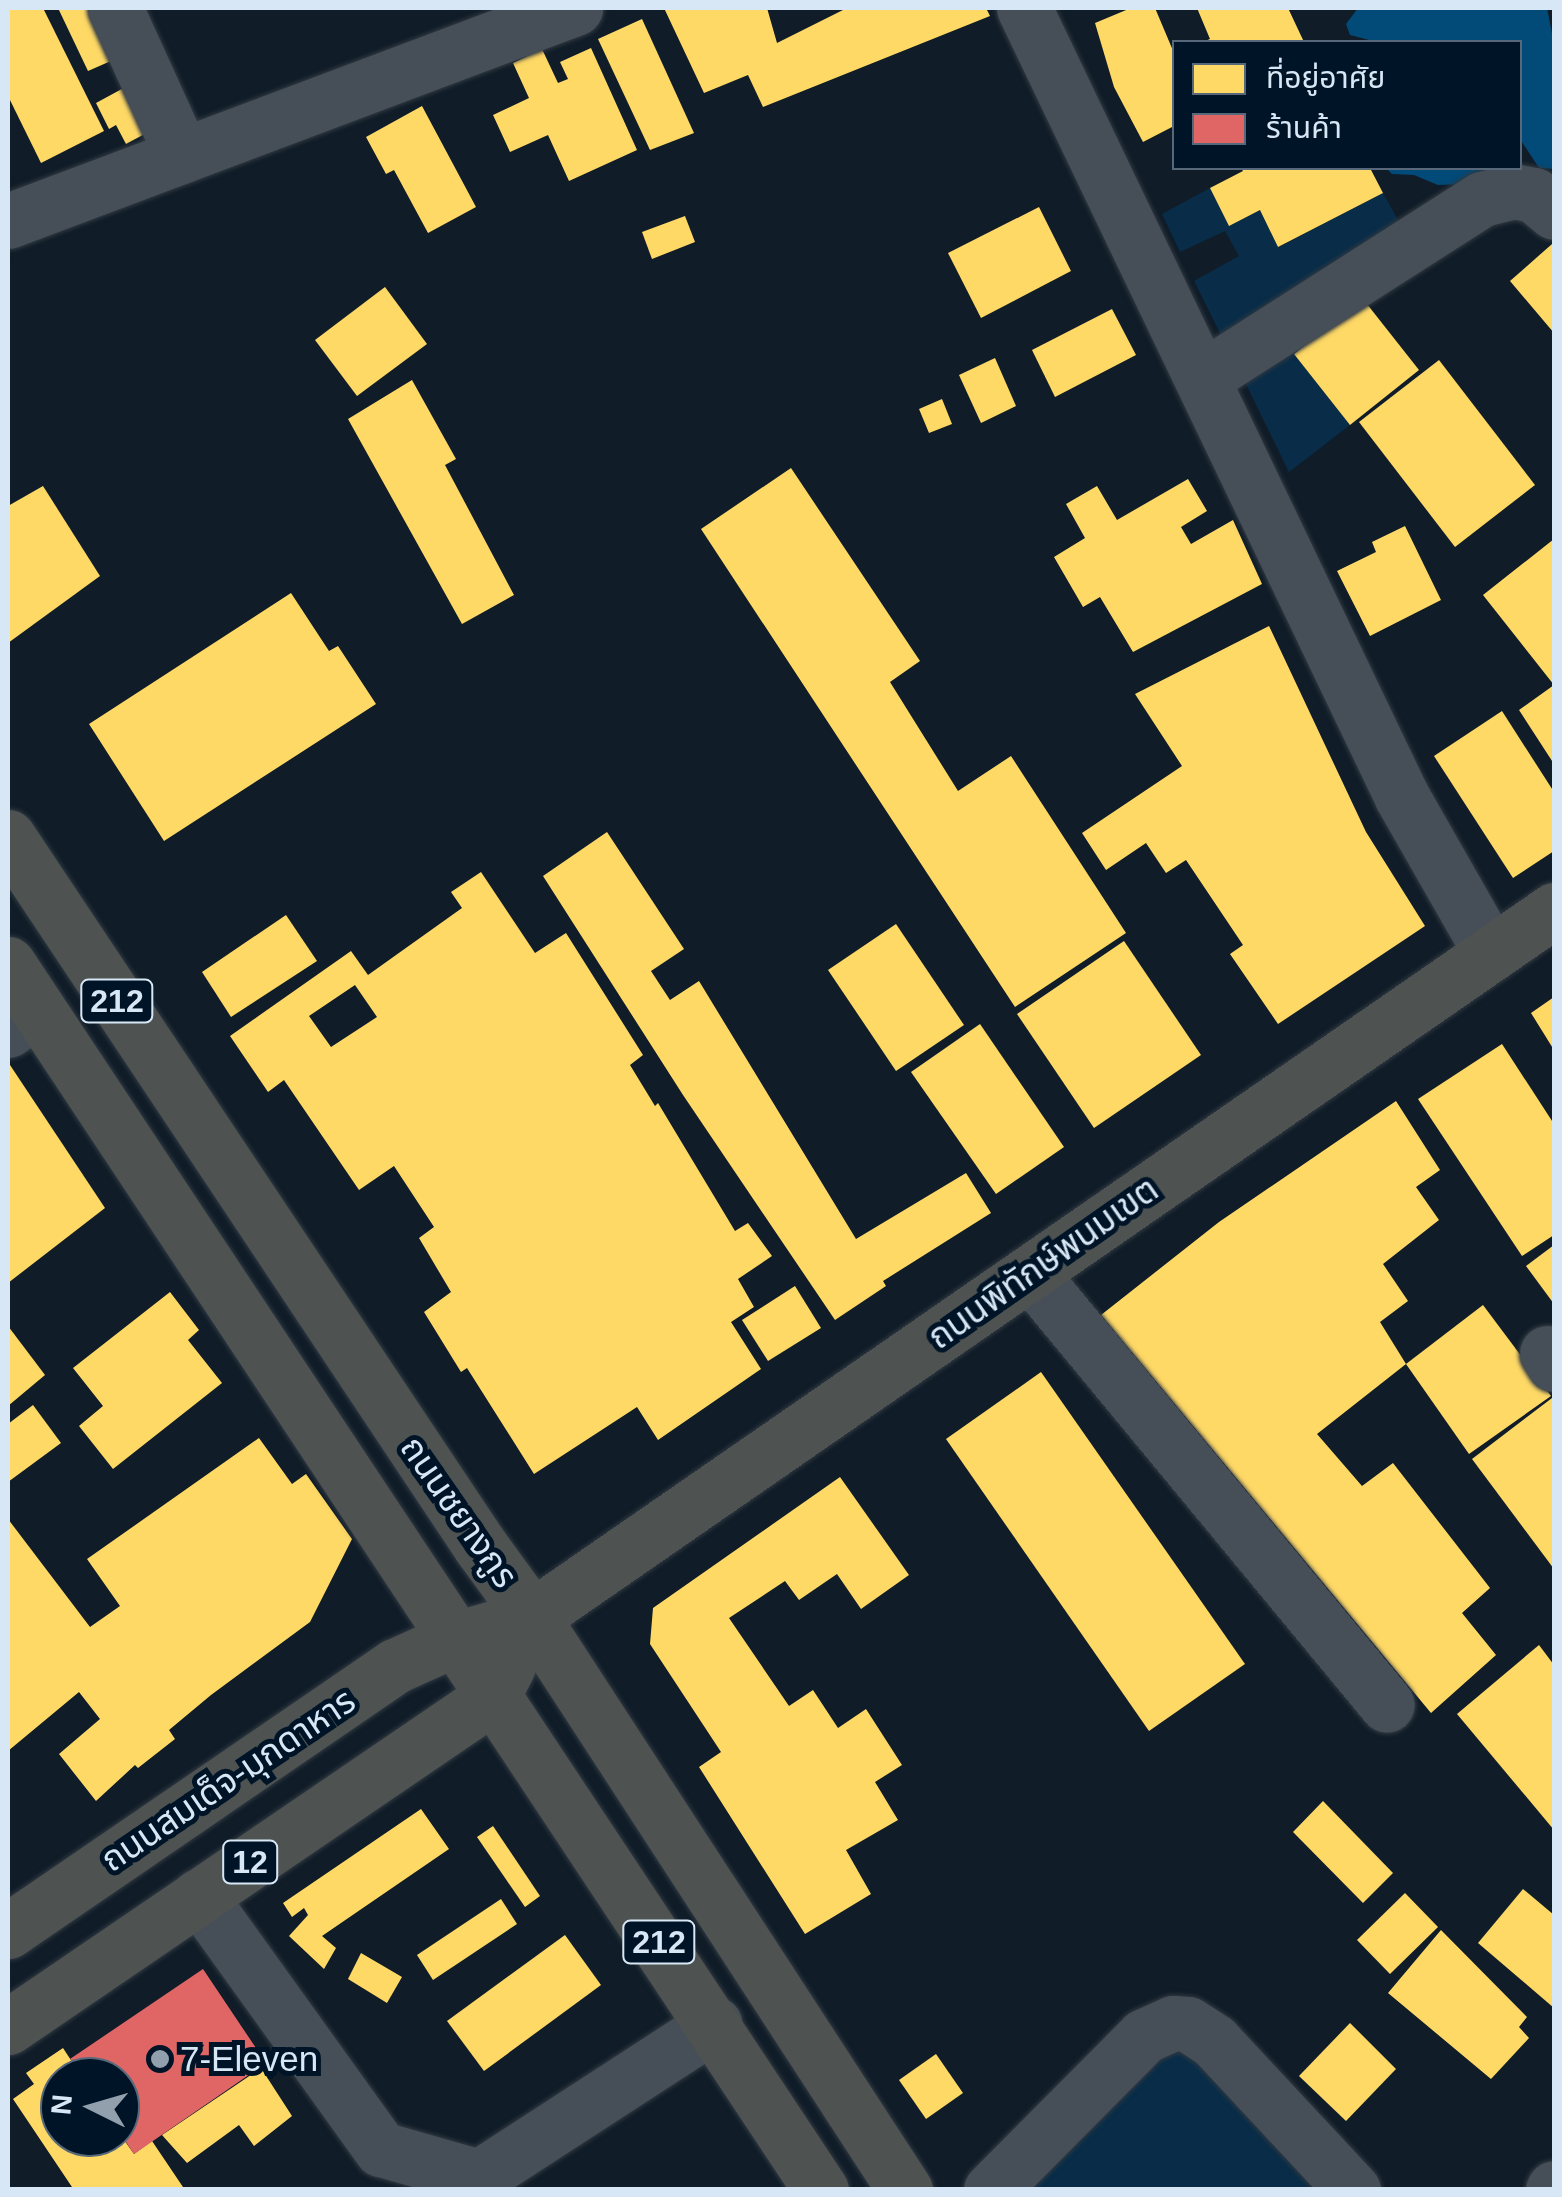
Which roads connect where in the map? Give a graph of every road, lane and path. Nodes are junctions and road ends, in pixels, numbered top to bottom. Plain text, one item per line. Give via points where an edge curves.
1 (115, 8) edge
2 (575, 8) edge
3 (1024, 8) edge
4 (182, 155) junction
5 (1554, 212) edge
6 (8, 220) edge
7 (1202, 378) junction
8 (8, 837) edge
9 (1554, 910) edge
10 (1491, 953) junction
11 (17, 1001) edge
12 (1030, 1273) junction
13 (532, 1617) junction
14 (456, 1639) junction
15 (492, 1697) junction
16 (1388, 1705) dead end
17 (199, 1896) junction
18 (8, 1931) edge
19 (715, 2024) junction
20 (8, 2027) edge
21 (820, 2190) edge
22 (905, 2190) edge
23 (991, 2190) edge
24 (1353, 2190) edge

1 - 4 street
2 - 4 street
3 - 7 street
4 - 6 street
5 - 7 street via 1534,195 1513,191 1482,198
7 - 10 street via 1402,797
8 - 13 main road, ถนนชยางกูร / 212
9 - 10 main road, ถนนพิทักษ์พนมเขต
10 - 12 main road, ถนนพิทักษ์พนมเขต
11 - 14 main road, ถนนชยางกูร / 212
12 - 13 main road, ถนนพิทักษ์พนมเขต
12 - 16 street
13 - 14 main road, ถนนสมเด็จ-มุกดาหาร
13 - 15 main road
13 - 22 main road, ถนนชยางกูร / 212
14 - 15 main road, ถนนชยางกูร / 212
14 - 18 main road, ถนนสมเด็จ-มุกดาหาร / 12 via 395,1666
15 - 17 main road, 12
15 - 19 main road, ถนนชยางกูร / 212
17 - 19 street via 380,2149 478,2177
17 - 20 main road, 12
19 - 21 main road, ถนนชยางกูร / 212
23 - 24 street via 1144,2036 1172,2023 1188,2024 1214,2041

